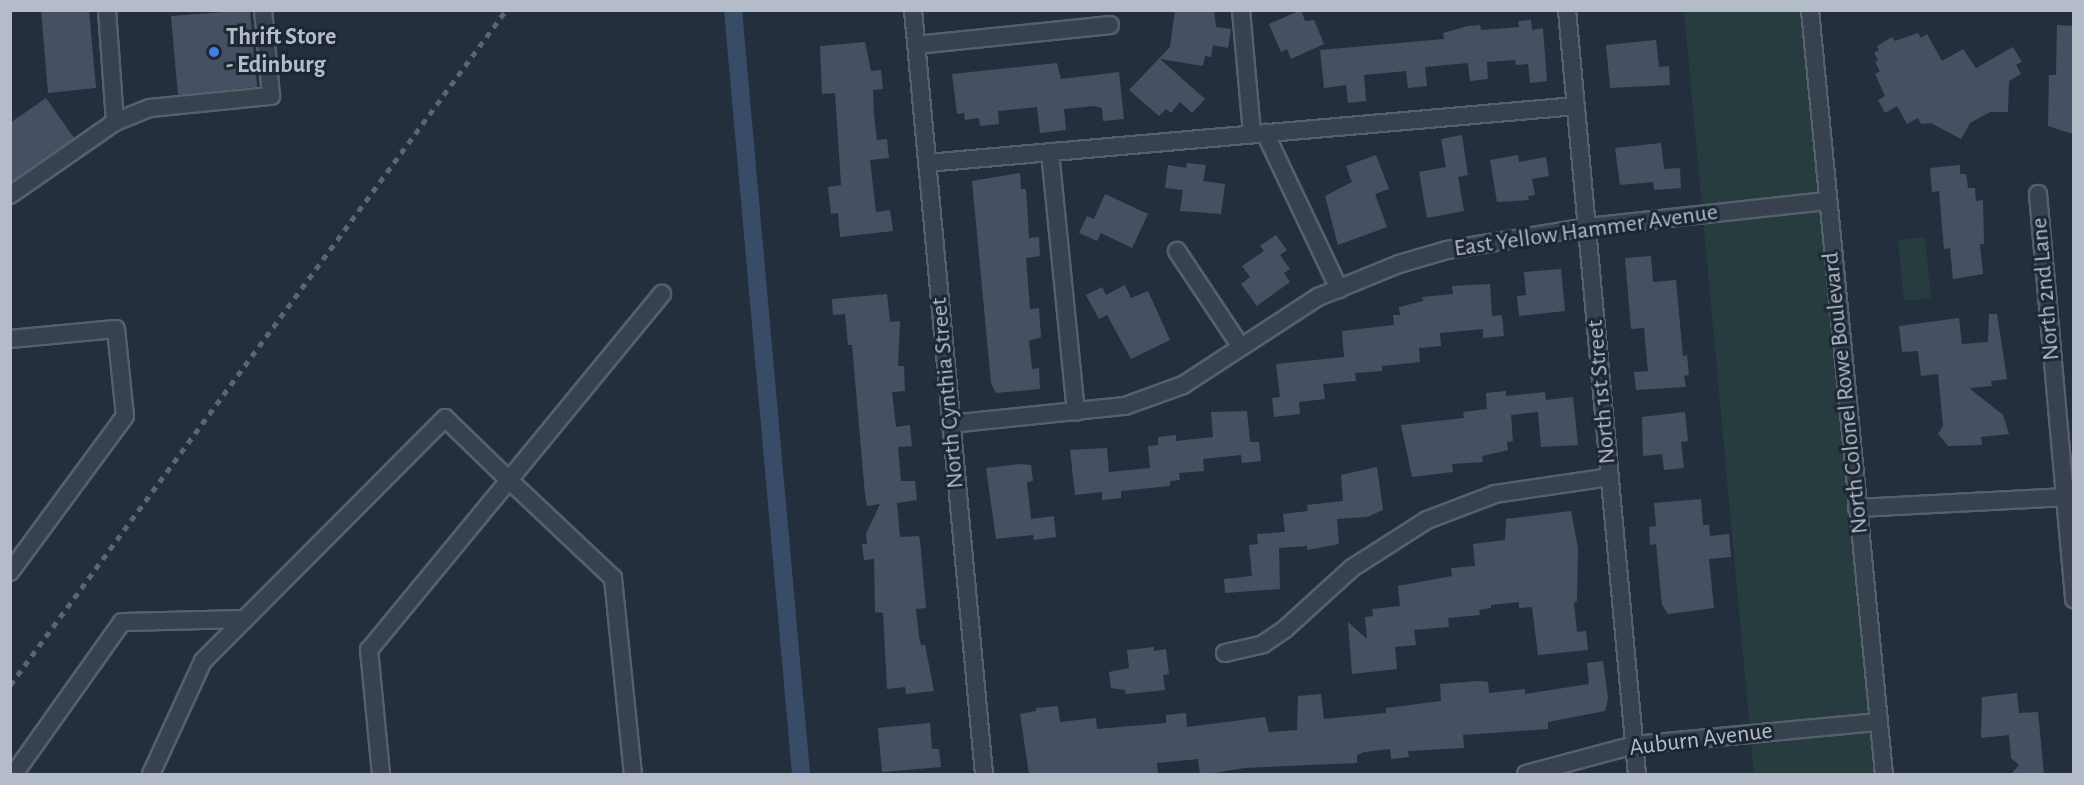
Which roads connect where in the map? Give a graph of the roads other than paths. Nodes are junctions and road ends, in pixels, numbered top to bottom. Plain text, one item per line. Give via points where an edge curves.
1 (107, 10) edge
2 (263, 10) edge
3 (914, 10) edge
4 (1240, 10) edge
5 (1567, 10) edge
6 (1810, 10) edge
7 (1110, 25) dead end
8 (917, 45) junction
9 (1576, 106) junction
10 (115, 122) junction
11 (1258, 134) junction
12 (1050, 152) junction
13 (927, 163) junction
14 (2038, 194) dead end
15 (10, 195) edge
16 (1828, 201) junction
17 (1587, 227) junction
18 (1177, 251) dead end
19 (1339, 289) junction
20 (662, 294) dead end
21 (10, 339) edge
22 (1241, 347) junction
23 (1076, 412) junction
24 (950, 424) junction
25 (1610, 477) junction
26 (509, 480) junction
27 (2064, 497) junction
28 (1857, 508) junction
29 (10, 572) edge
30 (2073, 599) edge
31 (245, 619) junction
32 (1225, 652) dead end
33 (1879, 722) junction
34 (1634, 745) junction
35 (14, 774) edge
36 (151, 774) edge
37 (381, 774) edge
38 (633, 774) edge
39 (984, 774) edge
40 (1526, 774) edge
41 (1637, 774) edge
42 (1884, 774) edge

1 - 10 street
2 - 10 street via 271,96 150,108
3 - 8 street, North Cynthia Street
4 - 11 street
5 - 9 street, North 1st Street
6 - 16 street, North Colonel Rowe Boulevard
7 - 8 street
8 - 13 street, North Cynthia Street
9 - 11 street
9 - 17 street, North 1st Street
10 - 15 street
11 - 12 street
11 - 19 street
12 - 13 street
12 - 23 street
13 - 24 street, North Cynthia Street
14 - 27 street, North 2nd Lane
16 - 17 street, East Yellow Hammer Avenue
16 - 28 street, North Colonel Rowe Boulevard
17 - 19 street, East Yellow Hammer Avenue via 1447,250
17 - 25 street, North 1st Street
18 - 22 street
19 - 22 street, East Yellow Hammer Avenue via 1318,297
20 - 26 street
21 - 29 street via 116,329 125,416
22 - 23 street, East Yellow Hammer Avenue via 1183,385 1125,406
23 - 24 street, East Yellow Hammer Avenue
24 - 39 street, North Cynthia Street
25 - 32 street via 1495,494 1427,520 1352,568 1263,644
25 - 34 street, North 1st Street
26 - 31 street via 444,418
26 - 37 street via 369,650
26 - 38 street via 613,578
27 - 28 street
27 - 30 street, North 2nd Lane
28 - 33 street, North Colonel Rowe Boulevard
31 - 35 street via 122,622
31 - 36 street via 203,661
33 - 34 street, Auburn Avenue
33 - 42 street, North Colonel Rowe Boulevard
34 - 40 street, Auburn Avenue
34 - 41 street, North 1st Street

